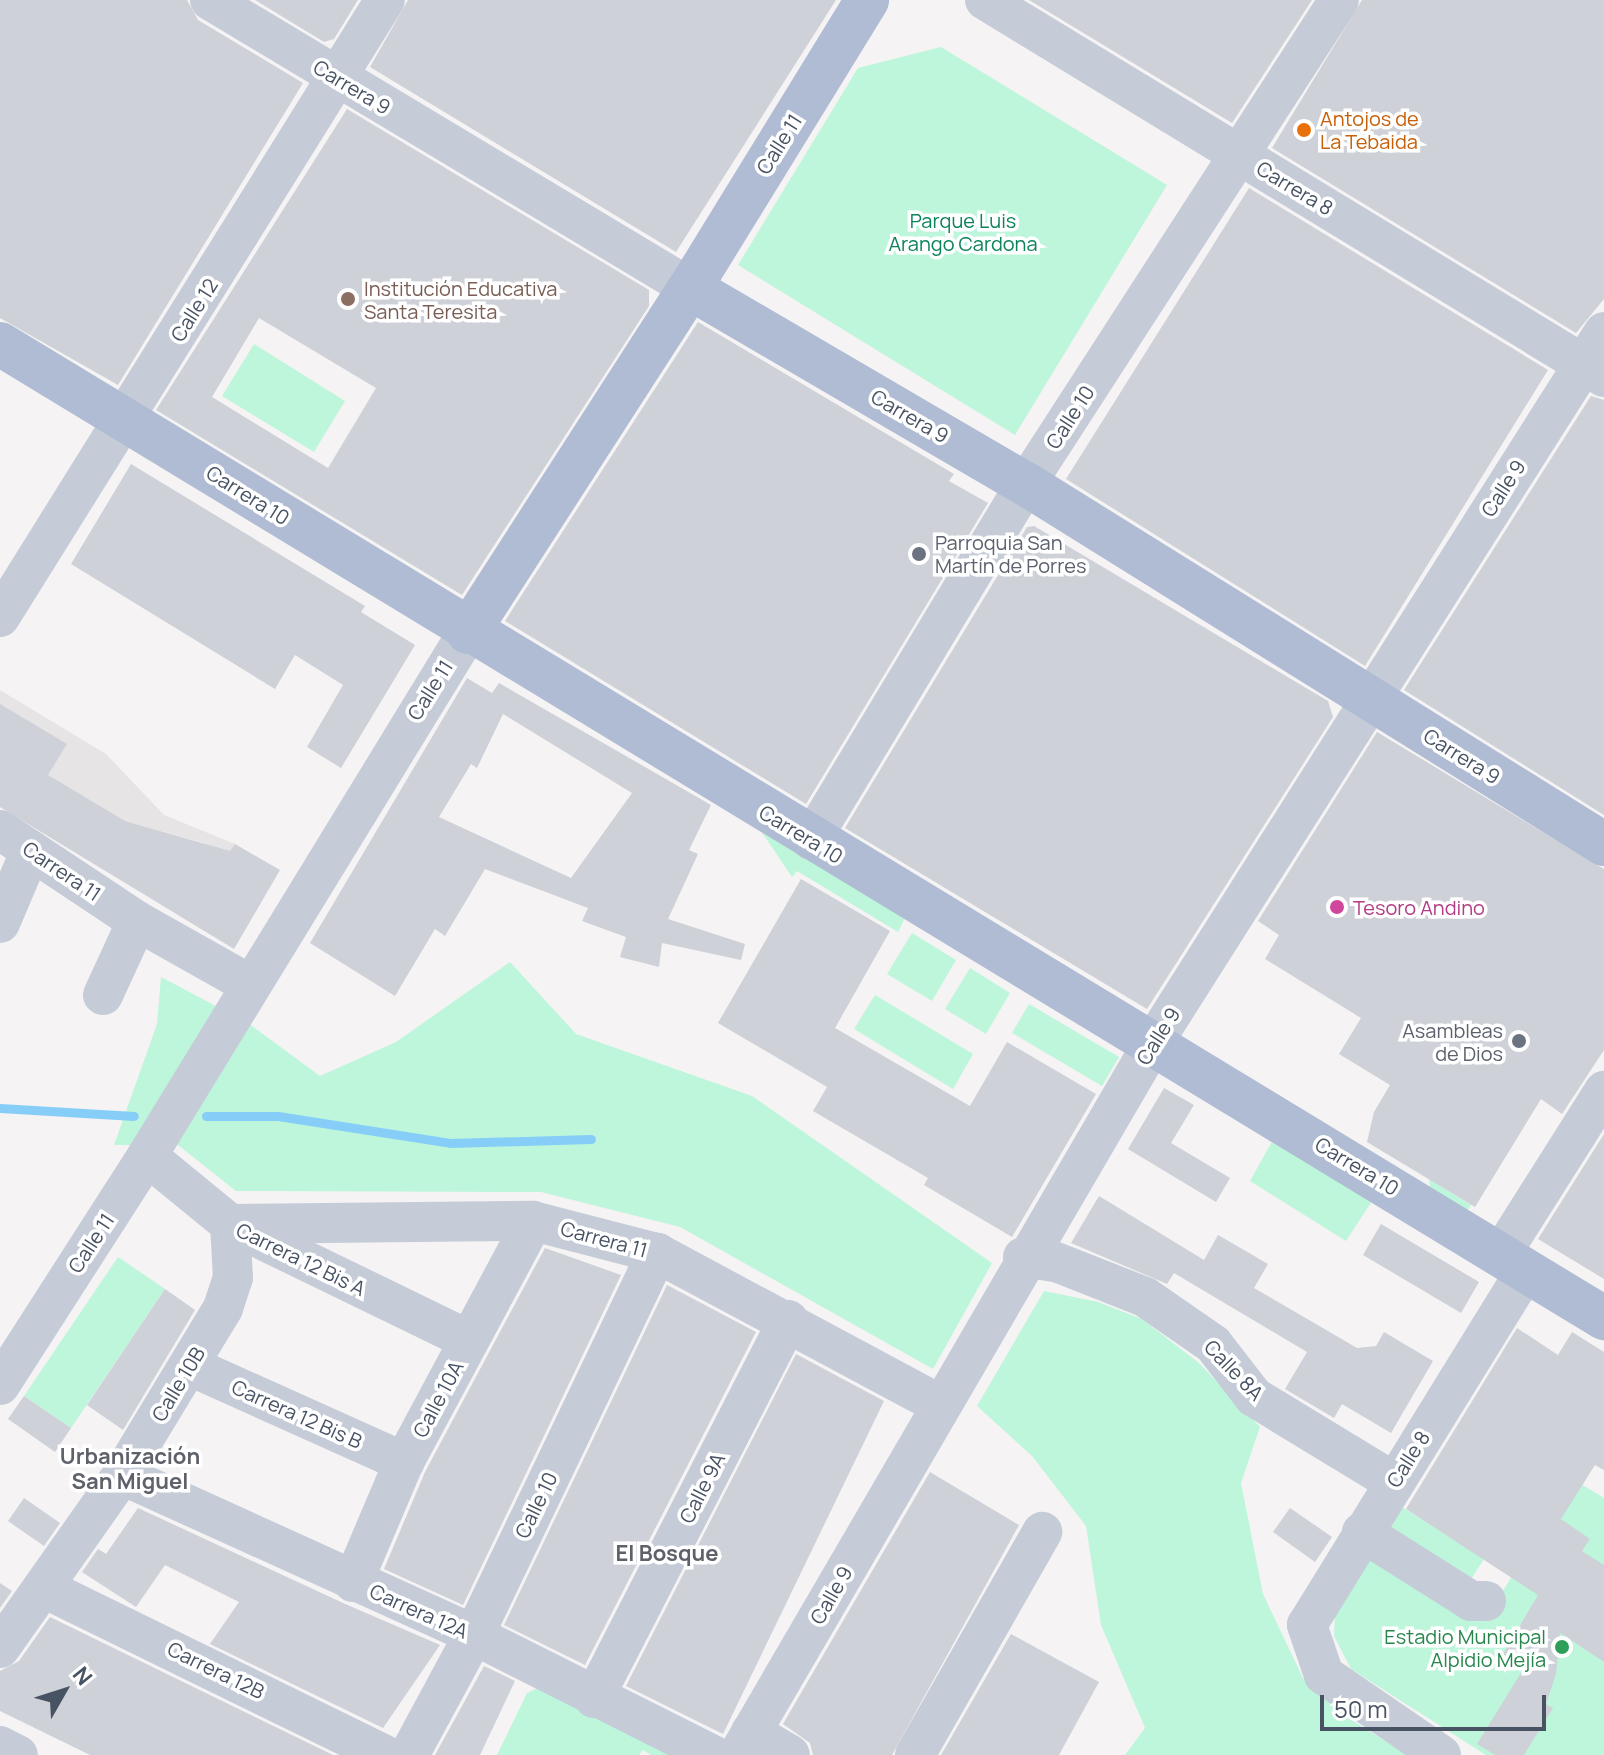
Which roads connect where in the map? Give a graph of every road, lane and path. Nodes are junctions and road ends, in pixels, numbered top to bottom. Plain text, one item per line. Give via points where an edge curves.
1 (210, 0) edge
2 (385, 0) edge
3 (867, 0) edge
4 (985, 0) edge
5 (1339, 0) edge
6 (338, 78) junction
7 (1241, 155) junction
8 (690, 288) junction
9 (0, 344) edge
10 (1597, 358) edge
11 (126, 420) junction
12 (1026, 484) junction
13 (0, 617) edge
14 (468, 632) junction
15 (1367, 698) junction
16 (16, 840) edge
17 (811, 840) junction
18 (1604, 844) edge
19 (137, 921) junction
20 (0, 923) edge
21 (249, 984) junction
22 (103, 995) dead end
23 (1153, 1043) junction
24 (1604, 1091) edge
25 (147, 1156) junction
26 (533, 1221) junction
27 (230, 1224) junction
28 (657, 1253) junction
29 (1023, 1257) junction
30 (1514, 1262) junction
31 (1604, 1318) edge
32 (788, 1320) junction
33 (469, 1340) junction
34 (190, 1366) junction
35 (0, 1385) edge
36 (940, 1405) junction
37 (404, 1462) junction
38 (122, 1475) junction
39 (1394, 1482) junction
40 (1042, 1532) dead end
41 (1362, 1532) junction
42 (353, 1582) junction
43 (44, 1588) junction
44 (1486, 1601) dead end
45 (474, 1635) junction
46 (0, 1648) edge
47 (594, 1698) junction
48 (744, 1744) edge
49 (385, 1755) edge
50 (409, 1755) edge
51 (713, 1755) edge
52 (790, 1755) edge
53 (915, 1755) edge
54 (1441, 1755) edge

1 - 6 street, Carrera 9
2 - 6 street, Calle 12
3 - 8 main road, Calle 11
4 - 7 street, Carrera 8
5 - 7 street, Calle 10
6 - 8 street, Carrera 9
6 - 11 street, Calle 12
7 - 10 street, Carrera 8
7 - 12 street, Calle 10
8 - 12 main road, Carrera 9
8 - 14 main road, Calle 11
9 - 11 main road, Carrera 10
10 - 15 street, Calle 9
11 - 13 street, Calle 12
11 - 14 main road, Carrera 10
12 - 15 main road, Carrera 9
12 - 17 street, Calle 10
14 - 17 main road, Carrera 10
14 - 21 street, Calle 11
15 - 18 main road, Carrera 9
15 - 23 street, Calle 9
16 - 19 street, Carrera 11
16 - 20 street
17 - 23 main road, Carrera 10
19 - 21 street, Carrera 11
19 - 22 street
21 - 25 street, Calle 11
23 - 29 street, Calle 9
23 - 30 main road, Carrera 10
24 - 30 street, Calle 8
25 - 27 street, Carrera 12 Bis A
25 - 35 street, Calle 11
26 - 27 street, Carrera 11
26 - 28 street, Carrera 11
26 - 33 street, Calle 10A
27 - 33 street, Carrera 12 Bis A
27 - 34 street, Calle 10B via 233,1278 223,1308
28 - 32 street, Carrera 11
28 - 45 street, Calle 10
29 - 36 street, Calle 9
29 - 39 street, Calle 8A via 1056,1262 1145,1297 1213,1344 1254,1397
30 - 31 main road, Carrera 10
30 - 39 street, Calle 8
32 - 36 street, Carrera 11
32 - 47 street, Calle 9A
33 - 37 street, Calle 10A
34 - 37 street, Carrera 12 Bis B
34 - 38 street, Calle 10B
36 - 48 street, Calle 9
37 - 42 street, Calle 10A
38 - 42 street, Carrera 12A
38 - 43 street, Calle 10B
39 - 41 street, Calle 8
40 - 53 street
41 - 44 street via 1471,1601
41 - 54 street, Calle 8 via 1307,1625 1313,1653 1324,1675
42 - 45 street, Carrera 12A
43 - 46 street, Calle 10B
43 - 49 street, Carrera 12B
45 - 47 street, Carrera 12A
45 - 50 street, Calle 10
47 - 51 street, Carrera 12A
48 - 52 street

